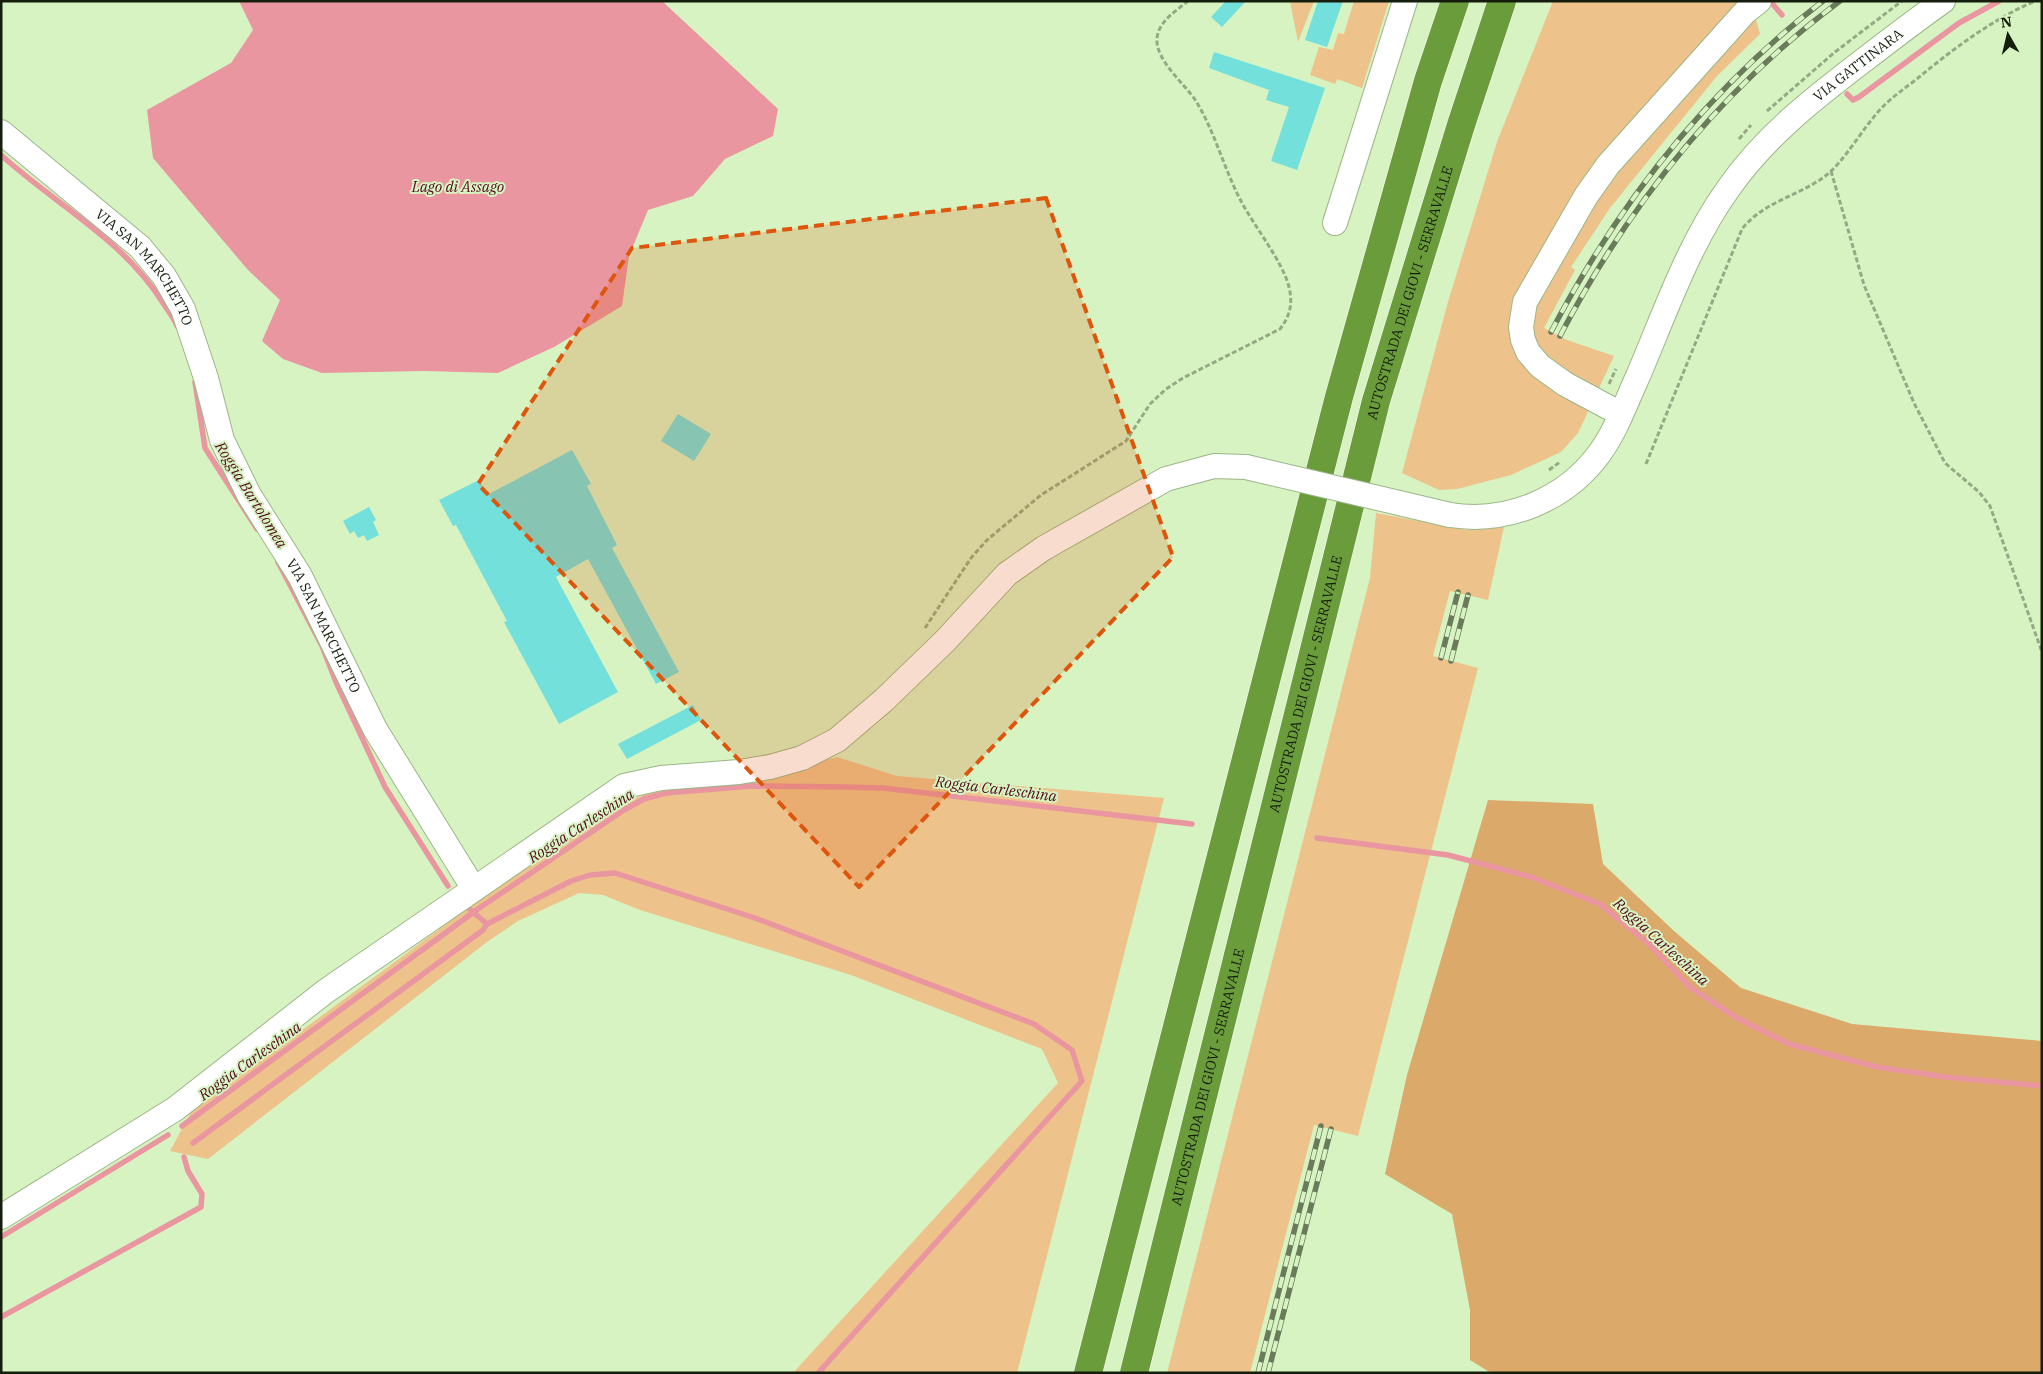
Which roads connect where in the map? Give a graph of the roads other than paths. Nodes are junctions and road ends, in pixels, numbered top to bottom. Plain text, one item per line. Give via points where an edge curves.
1 (1405, 1) edge
2 (1454, 1) edge
3 (1502, 1) edge
4 (1759, 1) edge
5 (1943, 1) edge
6 (1, 132) edge
7 (1335, 224) dead end
8 (1621, 414) junction
9 (474, 889) junction
10 (1, 1217) edge
11 (1088, 1373) edge
12 (1134, 1373) edge

1 - 7 street
2 - 11 highway via 1428,81 1339,396
3 - 12 highway, AUTOSTRADA DEI GIOVI - SERRAVALLE via 1376,401
4 - 8 street via 1745,12 1608,165 1586,196 1525,302 1521,327 1523,340 1534,359 1564,384
5 - 8 street, VIA GATTINARA via 1806,104 1756,153 1703,230
6 - 9 street, VIA SAN MARCHETTO via 140,247 164,276 183,309 222,440 250,495 300,576 374,729
8 - 9 street, VIA GATTINARA, bridge via 1588,467 1566,488 1498,516 1450,515 1246,467 1214,466 1166,478 1044,548 1007,574 945,641 837,740 802,758 770,767 661,778 624,786
9 - 10 street, VIA GATTINARA via 326,991 174,1110

